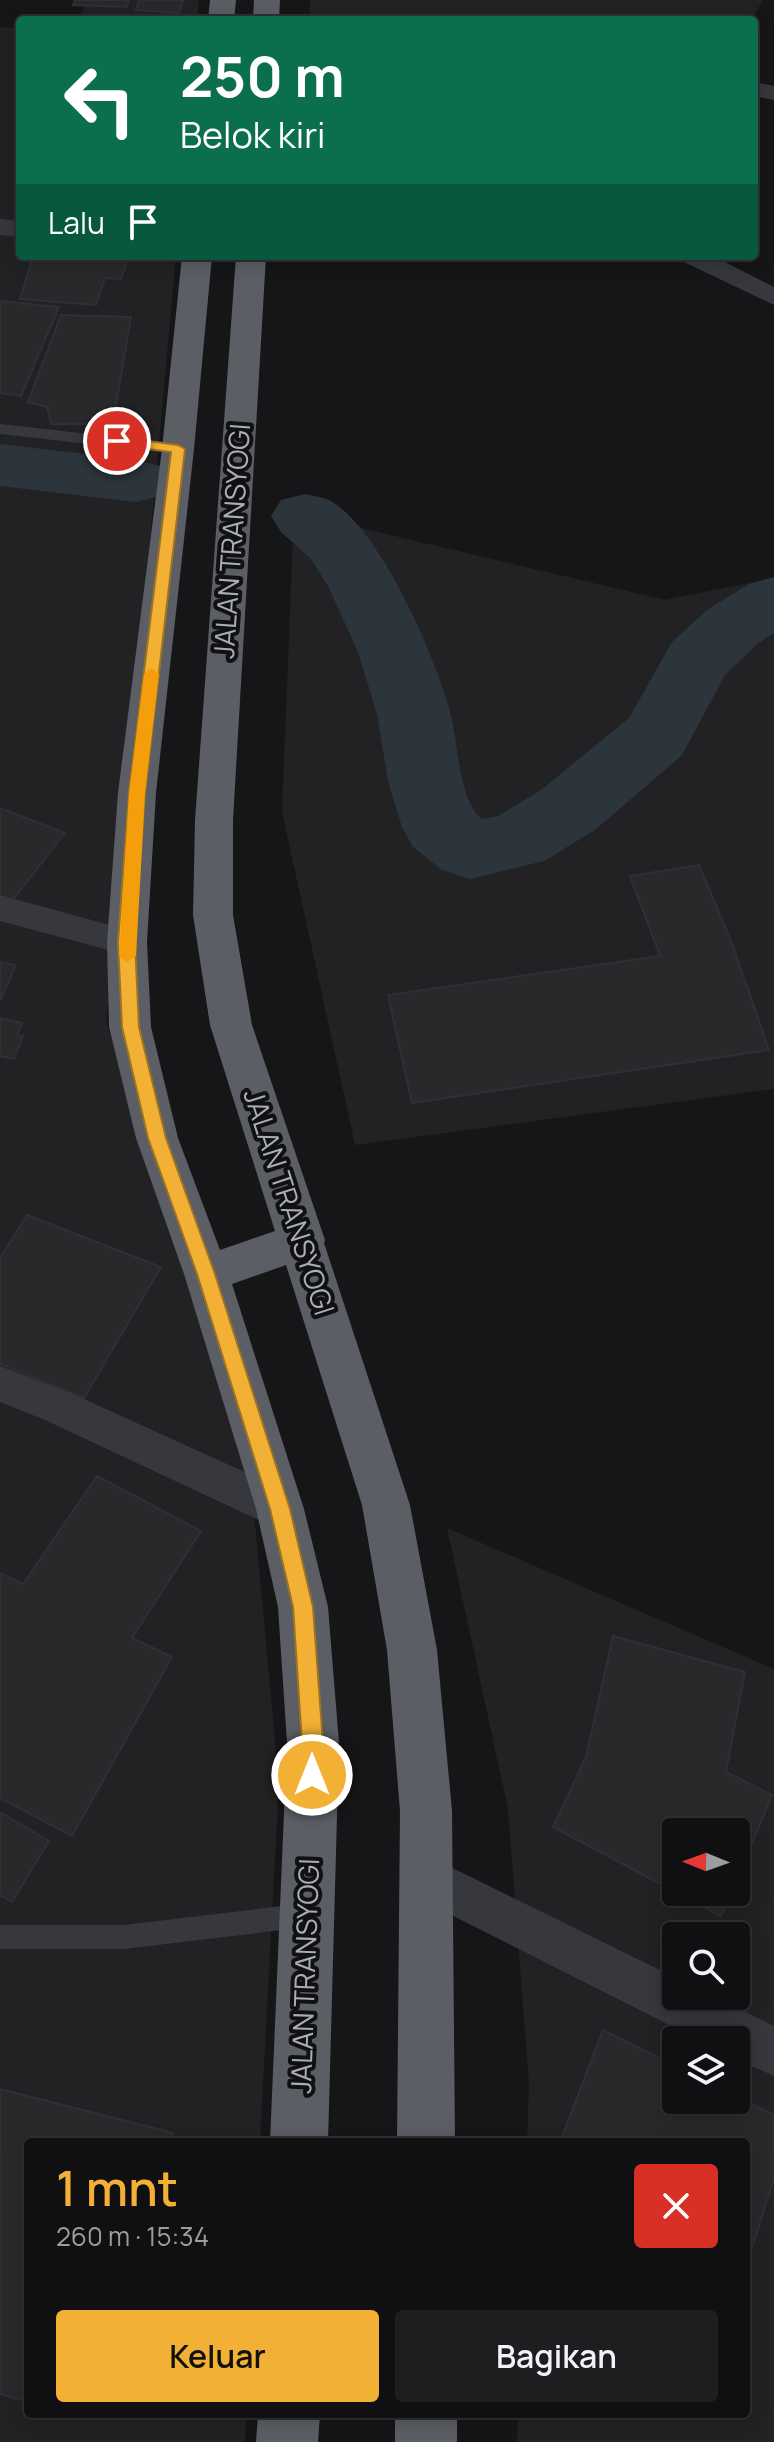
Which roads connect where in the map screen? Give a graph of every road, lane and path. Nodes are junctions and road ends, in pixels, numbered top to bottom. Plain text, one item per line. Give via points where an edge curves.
1 (197, 260) edge
2 (251, 260) edge
3 (701, 260) edge
4 (774, 297) edge
5 (0, 429) edge
6 (178, 449) junction
7 (0, 908) edge
8 (127, 942) junction
9 (303, 1240) junction
10 (206, 1274) junction
11 (0, 1384) edge
12 (280, 1509) junction
13 (426, 1878) junction
14 (308, 1915) junction
15 (0, 1937) edge
16 (774, 2052) edge
17 (299, 2138) edge
18 (426, 2138) edge
19 (289, 2418) edge
20 (426, 2418) edge
21 (287, 2442) edge
22 (426, 2442) edge

1 - 6 highway, JALAN TRANSYOGI
2 - 9 highway, JALAN TRANSYOGI via 214,820 213,915 231,1025
3 - 4 street
5 - 6 lane
6 - 8 highway, JALAN TRANSYOGI via 137,793
7 - 8 street
8 - 10 highway, JALAN TRANSYOGI via 130,1027 157,1138
9 - 10 highway
9 - 13 highway, JALAN TRANSYOGI via 386,1505 412,1650 426,1811
10 - 12 highway, JALAN TRANSYOGI
11 - 12 street
12 - 14 highway, JALAN TRANSYOGI via 304,1622 313,1743
13 - 16 street
13 - 18 highway, JALAN TRANSYOGI
14 - 15 lane via 124,1937
14 - 17 highway, JALAN TRANSYOGI
19 - 21 highway
20 - 22 highway

